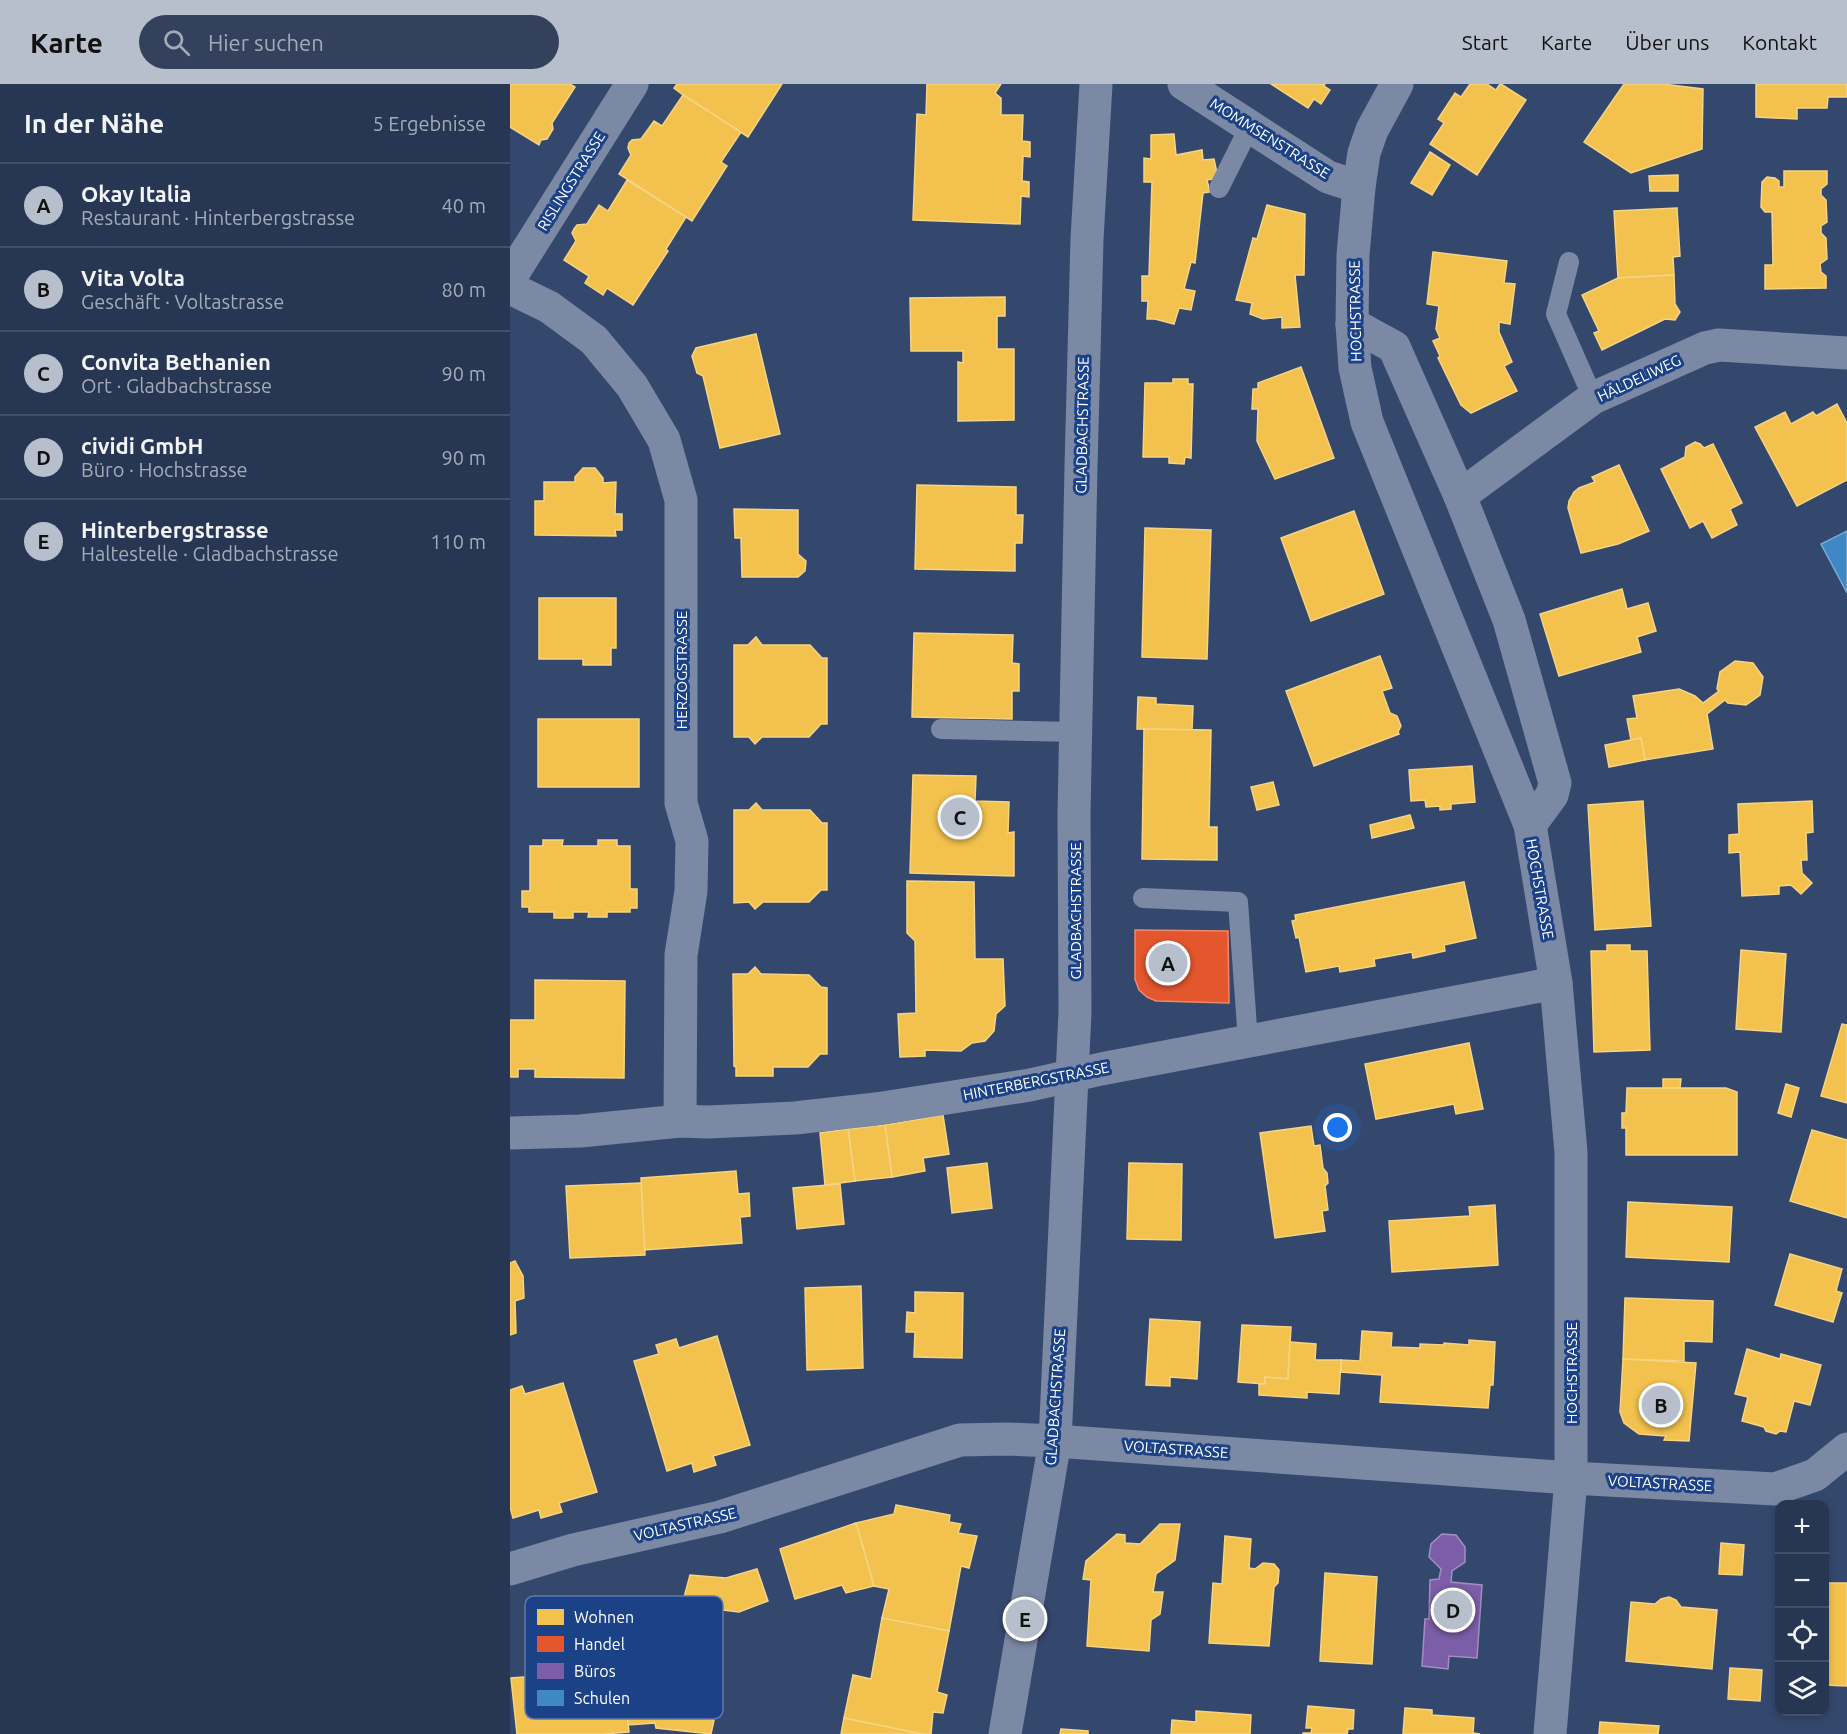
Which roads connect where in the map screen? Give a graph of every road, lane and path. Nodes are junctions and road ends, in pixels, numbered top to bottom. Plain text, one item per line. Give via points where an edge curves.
1 (632, 84) edge
2 (1096, 84) edge
3 (1184, 84) edge
4 (1397, 84) edge
5 (1250, 126) junction
6 (1359, 187) junction
7 (1220, 188) dead end
8 (1569, 262) dead end
9 (510, 278) edge
10 (510, 288) edge
11 (1352, 324) junction
12 (1847, 353) edge
13 (1593, 398) junction
14 (1460, 496) junction
15 (941, 729) dead end
16 (1076, 732) junction
17 (1530, 825) junction
18 (1143, 898) dead end
19 (1556, 983) junction
20 (1248, 1041) junction
21 (1072, 1076) junction
22 (680, 1121) junction
23 (510, 1133) edge
24 (1054, 1441) junction
25 (1847, 1449) edge
26 (1571, 1478) junction
27 (510, 1569) edge
28 (1005, 1734) edge
29 (1550, 1734) edge

1 - 9 street, RISLINGSTRASSE
2 - 16 street, GLADBACHSTRASSE via 1086,251
3 - 5 street, MOMMSENSTRASSE
4 - 6 street, HOCHSTRASSE via 1372,130
5 - 6 street, MOMMSENSTRASSE via 1328,177
5 - 7 lane
6 - 11 street, HOCHSTRASSE
8 - 13 lane via 1556,314
10 - 22 street, HERZOGSTRASSE via 549,307 594,340 632,386 664,440 681,500 681,803 692,841 691,891 681,955
11 - 14 street via 1394,347
11 - 17 street, HOCHSTRASSE via 1355,368 1367,422
12 - 13 street, HÄLDELIWEG via 1719,345
13 - 14 street, HÄLDELIWEG
14 - 17 street via 1509,620 1555,783 1552,795
15 - 16 lane
16 - 21 street, GLADBACHSTRASSE
17 - 19 street, HOCHSTRASSE
18 - 20 lane via 1238,902
19 - 20 street, HINTERBERGSTRASSE
19 - 26 street, HOCHSTRASSE via 1571,1152
20 - 21 street, HINTERBERGSTRASSE
21 - 22 street, HINTERBERGSTRASSE via 876,1109 795,1118
21 - 24 street, GLADBACHSTRASSE
22 - 23 street, HINTERBERGSTRASSE
24 - 26 street, VOLTASTRASSE
24 - 27 street, VOLTASTRASSE via 960,1440 720,1517 573,1550
24 - 28 street, GLADBACHSTRASSE
25 - 26 street, VOLTASTRASSE via 1815,1475 1775,1489
26 - 29 street, HOCHSTRASSE

